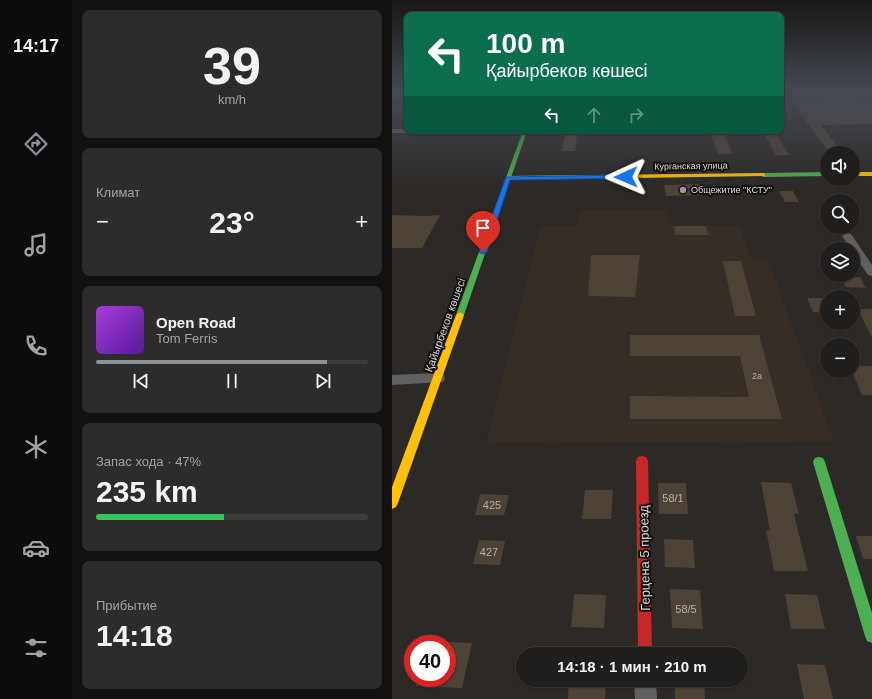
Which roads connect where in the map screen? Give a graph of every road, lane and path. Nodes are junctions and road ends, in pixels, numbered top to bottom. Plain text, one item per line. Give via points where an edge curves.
1 (392, 131) edge
2 (404, 131) edge
3 (524, 134) edge
4 (820, 174) edge
5 (860, 174) edge
6 (872, 174) edge
7 (508, 178) junction
8 (848, 236) dead end
9 (872, 273) edge
10 (438, 378) junction
11 (392, 380) edge
12 (642, 461) dead end
13 (819, 462) dead end
14 (392, 504) edge
15 (872, 636) edge
16 (645, 647) edge
17 (645, 687) edge
18 (646, 699) edge

1 - 2 street
3 - 7 street, Қайырбеков көшесі
4 - 7 street, Курганская улица
5 - 6 street
7 - 10 street, Қайырбеков көшесі
8 - 9 street
10 - 11 street
10 - 14 street, Қайырбеков көшесі
12 - 16 street, Герцена 5 проезд
13 - 15 street
17 - 18 street

